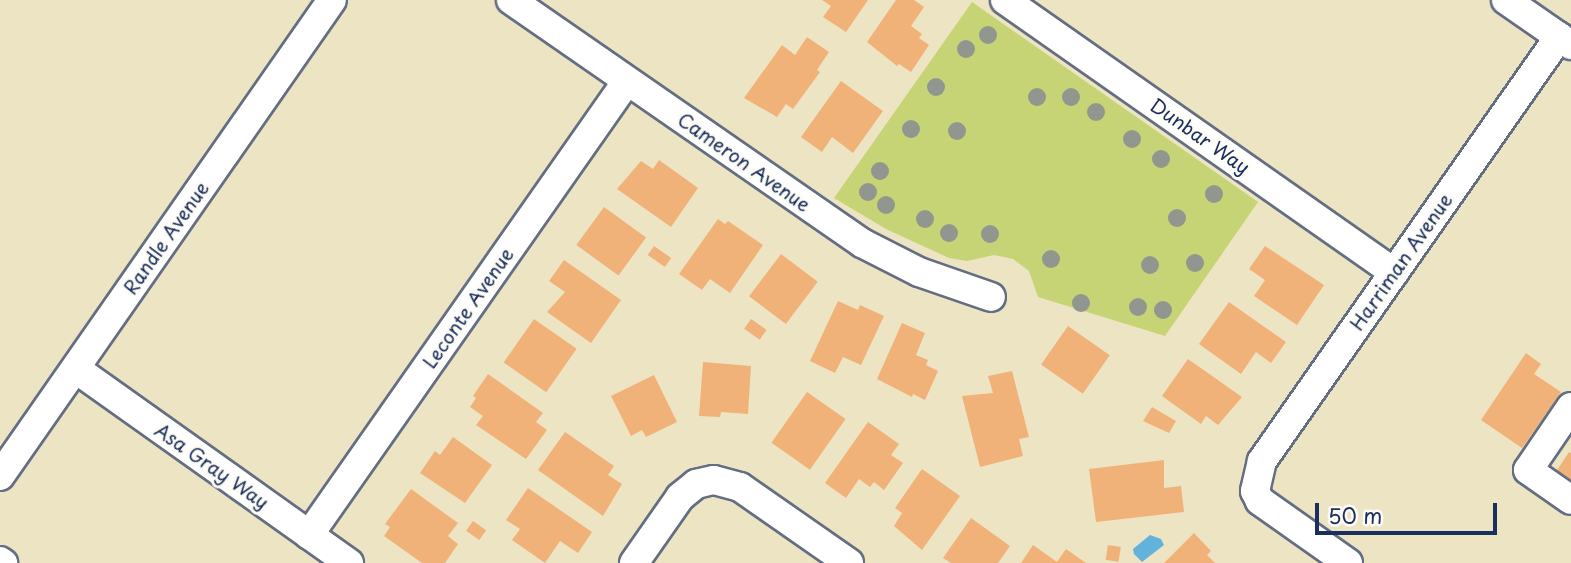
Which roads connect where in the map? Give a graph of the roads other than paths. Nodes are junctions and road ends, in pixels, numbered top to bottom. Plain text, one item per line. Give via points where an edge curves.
1 (332, 0) edge
2 (511, 0) edge
3 (1005, 0) edge
4 (1506, 0) edge
5 (1565, 41) edge
6 (627, 81) junction
7 (1394, 272) junction
8 (991, 297) dead end
9 (76, 369) junction
10 (1571, 407) edge
11 (0, 476) edge
12 (1571, 500) edge
13 (309, 535) junction
14 (349, 563) edge
15 (634, 563) edge
16 (849, 563) edge
17 (1348, 563) edge

1 - 9 street, Randle Avenue
2 - 6 street, Cameron Avenue
3 - 7 street, Dunbar Way
4 - 5 street
5 - 7 street, Harriman Avenue
6 - 8 street, Cameron Avenue via 862,243 919,272
6 - 13 street, Leconte Avenue
7 - 17 street, Harriman Avenue via 1262,461 1255,491 1271,512
9 - 11 street, Randle Avenue
9 - 13 street, Asa Gray Way
10 - 12 street via 1528,470
13 - 14 street, Asa Gray Way
15 - 16 street via 680,497 705,481 740,487

